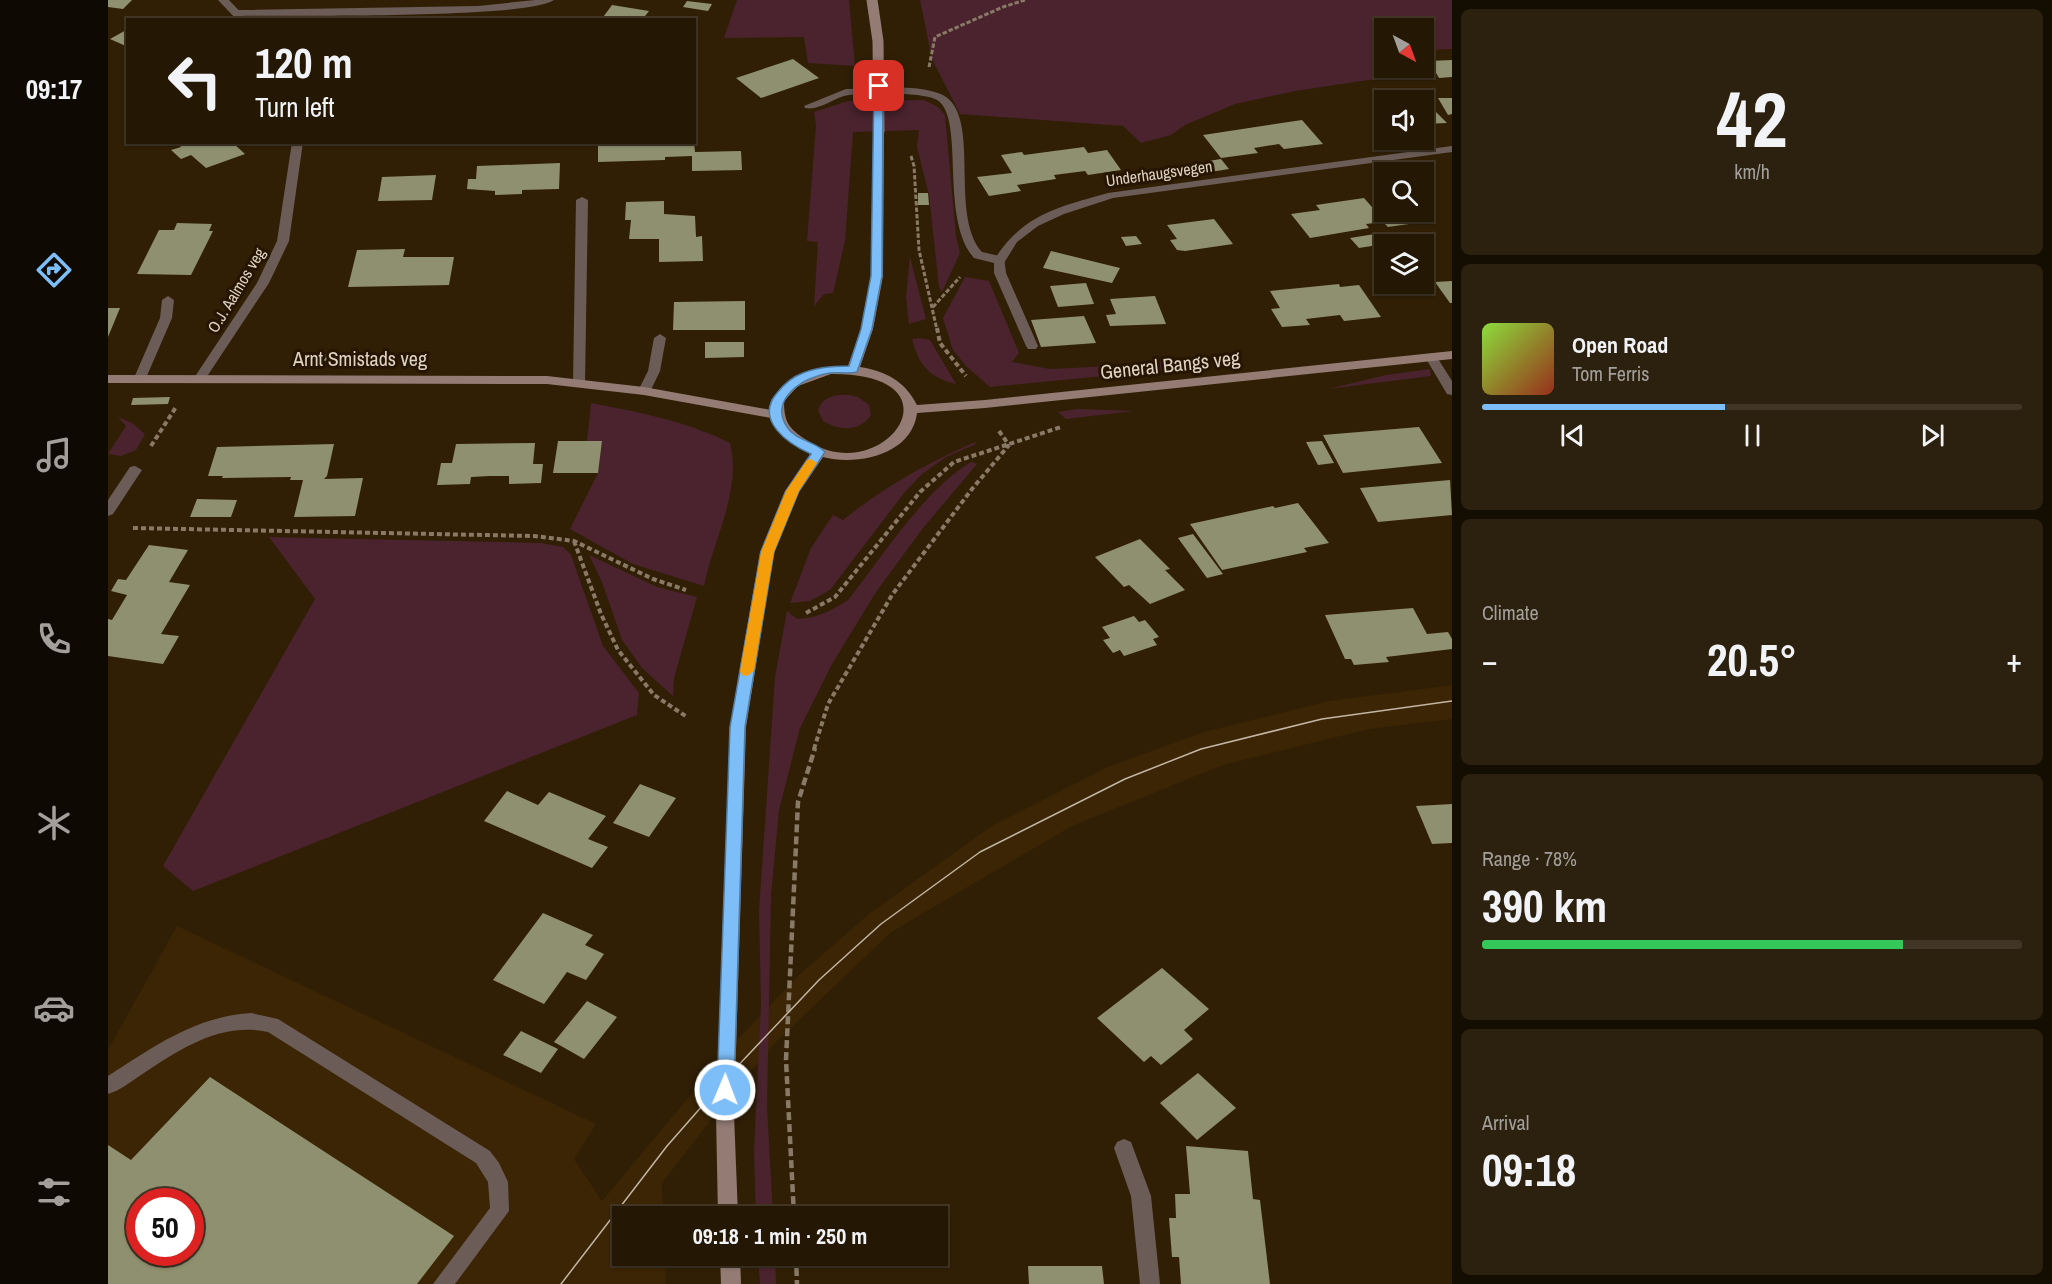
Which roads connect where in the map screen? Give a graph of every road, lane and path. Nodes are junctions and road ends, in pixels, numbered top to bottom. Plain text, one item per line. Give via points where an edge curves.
1 (224, 0) edge
2 (549, 0) edge
3 (872, 0) edge
4 (1026, 0) edge
5 (240, 16) edge
6 (932, 94) junction
7 (809, 106) dead end
8 (298, 144) edge
9 (908, 147) dead end
10 (1452, 150) edge
11 (582, 200) dead end
12 (979, 256) junction
13 (1000, 260) junction
14 (168, 300) dead end
15 (933, 307) junction
16 (660, 338) dead end
17 (1032, 346) dead end
18 (1452, 355) edge
19 (1431, 357) junction
20 (853, 370) junction
21 (140, 378) junction
22 (200, 378) junction
23 (969, 378) dead end
24 (108, 379) edge
25 (579, 382) junction
26 (644, 391) junction
27 (1452, 391) edge
28 (178, 403) dead end
29 (912, 409) junction
30 (775, 415) junction
31 (998, 429) dead end
32 (1009, 445) junction
33 (819, 452) junction
34 (135, 470) joint
35 (108, 511) edge
36 (125, 528) dead end
37 (574, 541) junction
38 (686, 590) dead end
39 (806, 613) dead end
40 (687, 717) dead end
41 (108, 1086) edge
42 (1124, 1148) dead end
43 (728, 1206) edge
44 (793, 1206) edge
45 (730, 1266) edge
46 (796, 1266) edge
47 (443, 1284) edge
48 (731, 1284) edge
49 (797, 1284) edge
50 (1150, 1284) edge

1 - 5 street
2 - 5 street via 478,9
3 - 20 main road, bridge via 878,41 877,276 867,329
4 - 6 path via 935,37 928,62
6 - 7 street via 846,92
6 - 12 street via 946,100 954,113 965,234
8 - 22 street, O.J. Aalmos veg via 283,241 263,283
9 - 15 path via 914,166 919,250
10 - 13 street, Underhaugsvegen via 1112,195 1035,223 1012,240
11 - 25 street
12 - 13 street
12 - 15 path
13 - 17 street via 1000,273
14 - 21 street via 166,318
15 - 23 path via 940,343
16 - 26 street via 654,371
18 - 19 main road, General Bangs veg
19 - 27 street
19 - 29 main road, General Bangs veg
20 - 29 main road via 893,383 906,395
20 - 30 main road via 806,375 778,399
21 - 22 main road, Arnt Smistads veg
21 - 24 main road, Arnt Smistads veg
22 - 25 main road, Arnt Smistads veg
25 - 26 main road, Arnt Smistads veg
26 - 30 main road, Arnt Smistads veg
28 - 34 path
29 - 33 main road via 911,423 886,447 842,456
30 - 33 main road via 789,437
31 - 32 path
32 - 39 path via 954,462 920,492 836,597
32 - 44 path via 880,614 828,704 798,802 786,1060
33 - 43 main road via 792,491 767,552 738,727 725,1114
34 - 35 street
36 - 37 path via 534,536
37 - 38 path via 652,579
37 - 40 path via 618,650 654,695
41 - 47 street via 211,1026 243,1019 272,1025 483,1157 492,1168 502,1196 499,1211
42 - 50 street via 1141,1196
45 - 48 main road
46 - 49 path

